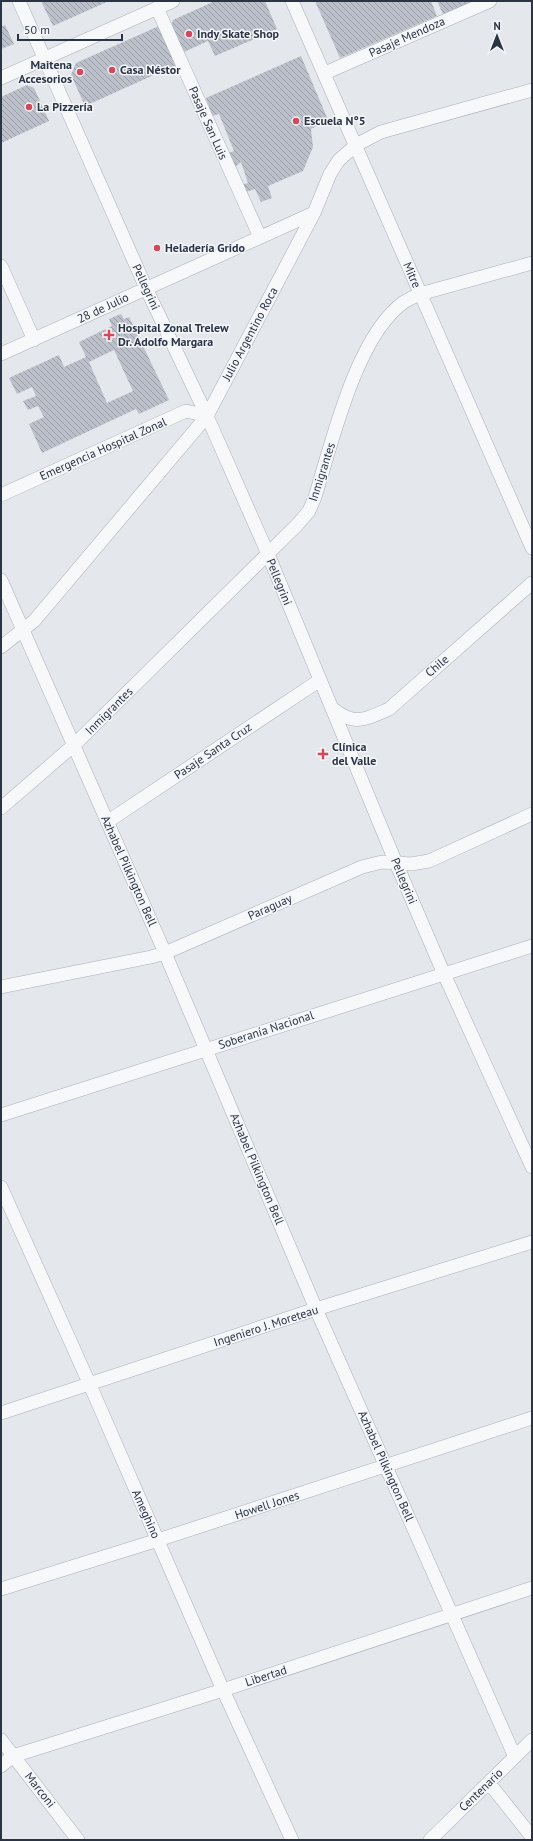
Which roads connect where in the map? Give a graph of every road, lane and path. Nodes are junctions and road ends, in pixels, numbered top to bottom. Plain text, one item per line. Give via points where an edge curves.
1 (19, 1) edge
2 (173, 1) edge
3 (292, 1) edge
4 (490, 1) edge
5 (156, 8) junction
6 (44, 58) junction
7 (325, 73) junction
8 (1, 78) edge
9 (532, 90) edge
10 (356, 145) junction
11 (314, 213) junction
12 (260, 237) junction
13 (532, 264) edge
14 (1, 266) edge
15 (146, 288) junction
16 (420, 294) junction
17 (34, 340) junction
18 (1, 354) edge
19 (207, 416) junction
20 (1, 495) edge
21 (532, 548) edge
22 (268, 554) junction
23 (1, 580) edge
24 (532, 583) edge
25 (24, 631) junction
26 (1, 647) edge
27 (320, 680) junction
28 (332, 708) junction
29 (74, 745) junction
30 (1, 808) edge
31 (532, 814) edge
32 (107, 822) junction
33 (396, 863) junction
34 (532, 946) edge
35 (165, 952) junction
36 (444, 974) junction
37 (1, 987) edge
38 (206, 1050) junction
39 (1, 1115) edge
40 (532, 1167) edge
41 (1, 1187) edge
42 (532, 1242) edge
43 (316, 1309) junction
44 (90, 1385) junction
45 (1, 1413) edge
46 (532, 1418) edge
47 (386, 1466) junction
48 (158, 1540) junction
49 (532, 1588) edge
50 (1, 1589) edge
51 (452, 1615) junction
52 (223, 1690) junction
53 (1, 1740) edge
54 (532, 1740) edge
55 (13, 1756) junction
56 (515, 1757) junction
57 (1, 1766) edge
58 (489, 1783) junction
59 (532, 1837) edge
60 (289, 1839) edge
61 (78, 1840) edge
62 (430, 1840) edge

1 - 6 street, Pellegrini
2 - 5 street
3 - 7 street, Mitre
4 - 7 street, Pasaje Mendoza
5 - 6 street
5 - 12 street, Pasaje San Luis
6 - 8 street
6 - 15 street, Pellegrini
7 - 10 street, Mitre
9 - 10 street, Julio Argentino Roca via 381,132
10 - 11 street, Julio Argentino Roca via 339,160 330,174
10 - 16 street, Mitre
11 - 12 street, 28 de Julio
11 - 19 street, Julio Argentino Roca
12 - 15 street, 28 de Julio
13 - 16 street, Inmigrantes
14 - 17 street
15 - 17 street, 28 de Julio
15 - 19 street, Pellegrini
16 - 21 street, Mitre
16 - 22 street, Inmigrantes via 403,303 389,316 369,344 348,390 312,504
17 - 18 street, 28 de Julio
19 - 20 street, Emergencia Hospital Zonal via 186,411
19 - 22 street, Pellegrini
19 - 25 street, Julio Argentino Roca
22 - 27 street, Pellegrini
22 - 29 street, Inmigrantes
23 - 25 street, Azhabel Pilkington Bell
24 - 28 street, Chile via 389,709 367,718 357,719 349,718
25 - 26 street, Julio Argentino Roca
25 - 29 street, Azhabel Pilkington Bell
27 - 28 street, Pellegrini
27 - 32 street, Pasaje Santa Cruz
28 - 33 street, Pellegrini
29 - 30 street, Inmigrantes
29 - 32 street, Azhabel Pilkington Bell
31 - 33 street, Paraguay via 429,861
32 - 35 street, Azhabel Pilkington Bell
33 - 35 street, Paraguay via 382,862 362,867
33 - 36 street, Pellegrini
34 - 36 street, Soberanía Nacional
35 - 37 street, Paraguay
35 - 38 street, Azhabel Pilkington Bell
36 - 38 street, Soberanía Nacional
36 - 40 street, Pellegrini
38 - 39 street, Soberanía Nacional
38 - 43 street, Azhabel Pilkington Bell
41 - 44 street, Ameghino
42 - 43 street, Ingeniero J. Moreteau
43 - 44 street, Ingeniero J. Moreteau
43 - 47 street, Azhabel Pilkington Bell
44 - 45 street, Ingeniero J. Moreteau
44 - 48 street, Ameghino
46 - 47 street, Howell Jones
47 - 48 street, Howell Jones
47 - 51 street, Azhabel Pilkington Bell
48 - 50 street, Howell Jones
48 - 52 street, Ameghino
49 - 51 street, Libertad
51 - 52 street, Libertad
51 - 56 street, Azhabel Pilkington Bell
52 - 55 street, Libertad
52 - 60 street, Ameghino
53 - 55 street, Marconi
54 - 56 street, Centenario
55 - 57 street, Libertad
55 - 61 street, Marconi
56 - 58 street, Centenario
58 - 59 street
58 - 62 street, Centenario

